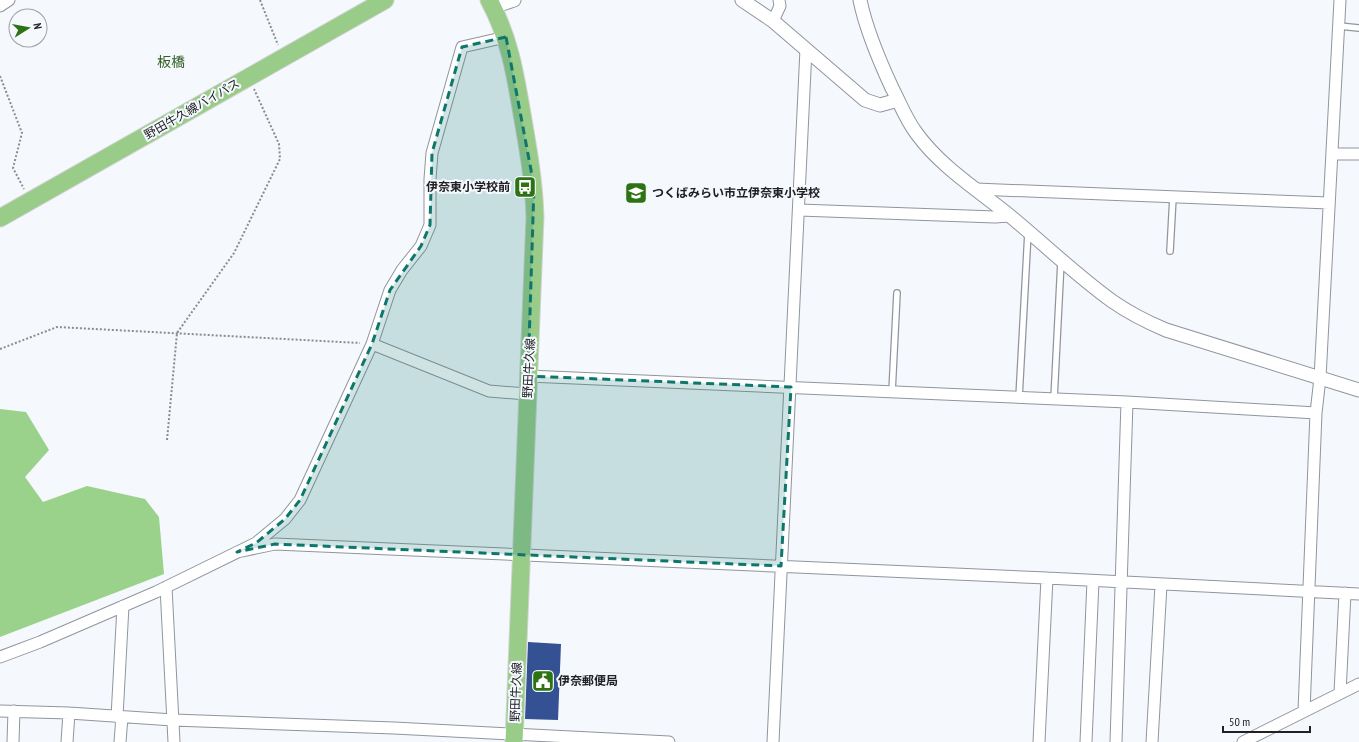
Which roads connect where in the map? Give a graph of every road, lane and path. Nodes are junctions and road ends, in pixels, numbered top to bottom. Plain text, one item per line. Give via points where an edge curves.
1 (9, 0) edge
2 (260, 0) edge
3 (385, 0) edge
4 (514, 0) edge
5 (742, 0) edge
6 (779, 0) edge
7 (860, 0) edge
8 (1340, 0) edge
9 (491, 4) edge
10 (0, 6) edge
11 (773, 21) junction
12 (1338, 26) junction
13 (1359, 28) edge
14 (506, 37) junction
15 (806, 49) junction
16 (283, 58) junction
17 (0, 76) edge
18 (249, 77) junction
19 (898, 100) junction
20 (1332, 154) junction
21 (1359, 154) edge
22 (976, 189) junction
23 (1173, 197) junction
24 (30, 201) junction
25 (1329, 203) junction
26 (799, 210) junction
27 (1010, 216) junction
28 (0, 218) edge
29 (1028, 231) junction
30 (1170, 251) dead end
31 (1061, 259) junction
32 (897, 293) dead end
33 (177, 333) junction
34 (372, 344) junction
35 (0, 349) edge
36 (528, 376) junction
37 (1320, 378) junction
38 (791, 387) junction
39 (1359, 390) edge
40 (892, 392) junction
41 (527, 394) junction
42 (1019, 398) junction
43 (1054, 399) junction
44 (1127, 402) junction
45 (1316, 413) junction
46 (167, 440) dead end
47 (237, 552) junction
48 (522, 555) junction
49 (781, 566) junction
50 (1047, 578) junction
51 (1093, 581) junction
52 (1122, 583) junction
53 (1161, 584) junction
54 (166, 587) junction
55 (1310, 592) junction
56 (1345, 593) junction
57 (1359, 594) edge
58 (123, 606) junction
59 (0, 657) edge
60 (1359, 684) edge
61 (1340, 693) junction
62 (0, 711) edge
63 (14, 711) junction
64 (1304, 711) junction
65 (69, 713) junction
66 (120, 717) junction
67 (173, 720) junction
68 (514, 738) edge
69 (13, 742) edge
70 (67, 742) edge
71 (120, 742) edge
72 (174, 742) edge
73 (669, 742) edge
74 (773, 742) edge
75 (1039, 742) edge
76 (1086, 742) edge
77 (1116, 742) edge
78 (1152, 742) edge
79 (1243, 742) edge

1 - 10 street
2 - 16 path
3 - 16 main road, 野田牛久線バイパス
4 - 9 street
5 - 11 street
6 - 11 street via 780,6
7 - 19 street via 867,26
8 - 12 street
9 - 14 main road, 野田牛久線
11 - 15 street
12 - 13 lane
12 - 20 street
14 - 34 street via 462,47 432,153 430,225 421,246 390,290
14 - 36 main road, 野田牛久線 via 514,68 534,186 535,224
15 - 19 street via 865,100 880,104
15 - 26 street
16 - 18 main road, 野田牛久線バイパス
17 - 24 path via 22,134 13,168
18 - 24 main road, 野田牛久線バイパス
18 - 33 path via 279,144 280,159 234,253
19 - 22 street via 915,132 926,146
20 - 21 street
20 - 25 street
22 - 23 street
22 - 27 street
23 - 25 street
23 - 30 lane
24 - 28 main road, 野田牛久線バイパス
25 - 37 street
26 - 27 street
26 - 38 street
27 - 29 street
29 - 31 street
29 - 42 lane
31 - 37 street via 1114,302 1141,319 1166,330
31 - 43 lane
32 - 40 lane
33 - 34 path
33 - 35 path via 57,327
33 - 46 path
34 - 41 street via 489,391
34 - 47 street via 300,500 285,519 256,543
36 - 38 street
36 - 41 main road, 野田牛久線
37 - 39 street
37 - 45 street
38 - 40 street
38 - 49 street
40 - 42 street
41 - 48 main road, 野田牛久線
42 - 43 street
43 - 44 street
44 - 45 street
44 - 52 street
45 - 55 street
47 - 48 street via 275,544
47 - 54 street
48 - 49 street
48 - 68 main road, 野田牛久線
49 - 50 street
49 - 74 street
50 - 51 street
50 - 75 street
51 - 52 street
51 - 76 street
52 - 53 street
52 - 77 street
53 - 55 street
53 - 78 street
54 - 58 street
54 - 67 street
55 - 56 street
55 - 64 street
56 - 57 street
56 - 61 street
58 - 59 street
58 - 66 street
60 - 61 street
61 - 64 street
62 - 63 street
63 - 65 street
63 - 69 street
64 - 79 street
65 - 66 street
65 - 70 street
66 - 67 street
66 - 71 street
67 - 68 street via 394,728
67 - 72 street
68 - 73 street

